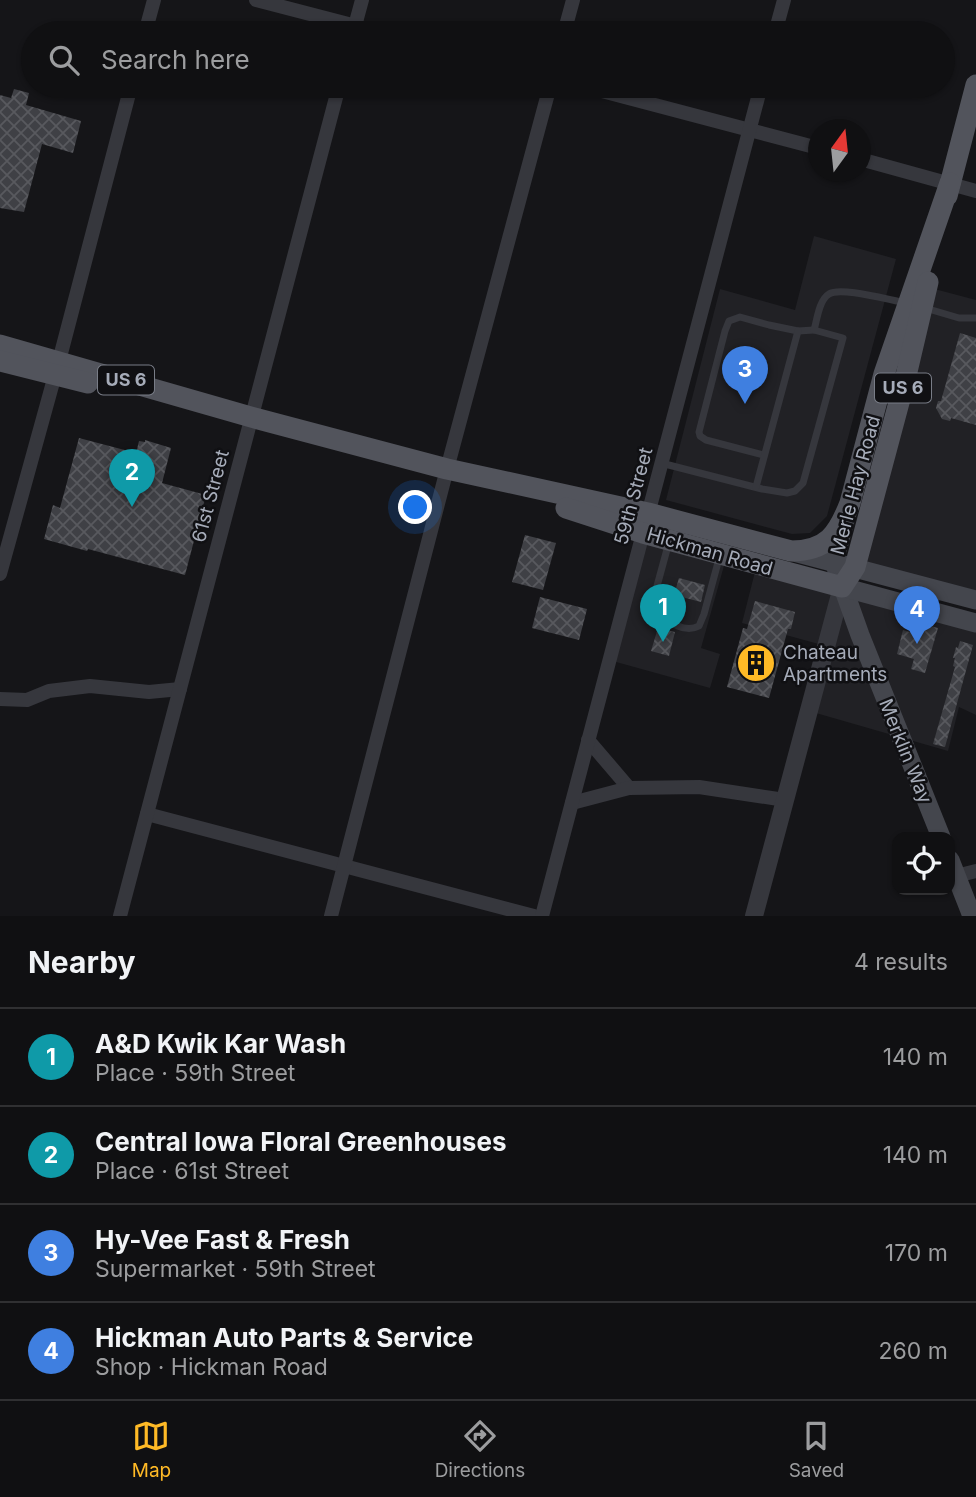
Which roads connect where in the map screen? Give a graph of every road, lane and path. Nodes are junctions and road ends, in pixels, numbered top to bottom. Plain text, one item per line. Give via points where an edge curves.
1 (154, 0) edge
2 (256, 0) edge
3 (362, 0) edge
4 (573, 0) edge
5 (784, 0) edge
6 (148, 21) edge
7 (325, 21) edge
8 (356, 21) edge
9 (567, 21) edge
10 (778, 21) edge
11 (976, 85) edge
12 (128, 98) edge
13 (336, 98) edge
14 (547, 98) edge
15 (629, 98) edge
16 (758, 98) edge
17 (750, 130) junction
18 (808, 145) edge
19 (871, 162) edge
20 (950, 183) junction
21 (976, 191) edge
22 (915, 305) junction
23 (976, 318) edge
24 (814, 330) junction
25 (798, 331) junction
26 (0, 345) edge
27 (0, 360) edge
28 (57, 368) junction
29 (251, 417) junction
30 (764, 455) junction
31 (661, 463) junction
32 (447, 469) junction
33 (756, 488) junction
34 (849, 503) junction
35 (646, 523) junction
36 (669, 540) junction
37 (791, 551) junction
38 (720, 554) junction
39 (834, 562) junction
40 (855, 567) junction
41 (0, 575) edge
42 (842, 587) junction
43 (975, 598) edge
44 (976, 623) edge
45 (180, 689) junction
46 (0, 699) edge
47 (588, 740) junction
48 (629, 788) junction
49 (785, 800) junction
50 (572, 803) junction
51 (147, 814) junction
52 (939, 832) edge
53 (344, 866) junction
54 (955, 868) edge
55 (976, 871) edge
56 (955, 873) edge
57 (120, 916) edge
58 (331, 916) edge
59 (534, 916) edge
60 (542, 916) edge
61 (754, 916) edge
62 (972, 916) edge

1 - 6 street
2 - 7 street
3 - 8 street
4 - 9 street
5 - 10 street
11 - 20 main road, Merle Hay Road / US 6
12 - 28 street
13 - 29 street, 61st Street
14 - 32 street
15 - 17 street
16 - 17 street, 59th Street
17 - 18 street
17 - 31 street, 59th Street
19 - 20 street
20 - 21 street
20 - 22 main road, Merle Hay Road / US 6
22 - 23 lane
22 - 24 lane via 833,292 820,308
22 - 34 main road, Merle Hay Road / US 6 via 884,374
22 - 40 main road, Merle Hay Road / US 6 via 905,380
24 - 25 lane
24 - 33 lane via 843,338 803,483 787,493
25 - 30 lane
25 - 30 lane via 740,317 729,321 725,331 700,436
26 - 28 main road, Hickman Road / US 6
27 - 28 main road, Hickman Road / US 6
28 - 29 main road, Hickman Road / US 6
28 - 41 street
29 - 32 main road, Hickman Road / US 6
29 - 45 street, 61st Street
30 - 33 lane
31 - 33 lane
31 - 35 street, 59th Street
32 - 35 main road, Hickman Road / US 6
32 - 53 street
34 - 37 main road, US 6 via 842,523 825,543
34 - 39 main road, Merle Hay Road
35 - 36 main road, Hickman Road / US 6
35 - 37 main road, Hickman Road / US 6
35 - 47 street, 59th Street
36 - 38 main road, Hickman Road / US 6
36 - 38 lane via 651,608 684,628 699,626
37 - 39 main road, Hickman Road
38 - 42 main road, Hickman Road / US 6
39 - 40 main road, Hickman Road
39 - 42 main road, Merle Hay Road
40 - 42 main road, Merle Hay Road / US 6
40 - 43 main road, Hickman Road
42 - 44 main road, Hickman Road
42 - 49 street, Merle Hay Road
42 - 52 main road, Merklin Way
45 - 46 street via 149,692 90,686 50,691 27,700
45 - 51 street, 61st Street
47 - 48 street
47 - 50 street, 59th Street
48 - 49 street via 699,787
48 - 50 street
49 - 61 street, Merle Hay Road
50 - 60 street, 59th Street
51 - 53 street
51 - 57 street, 61st Street
53 - 58 street
53 - 59 street
54 - 55 street
56 - 62 main road

